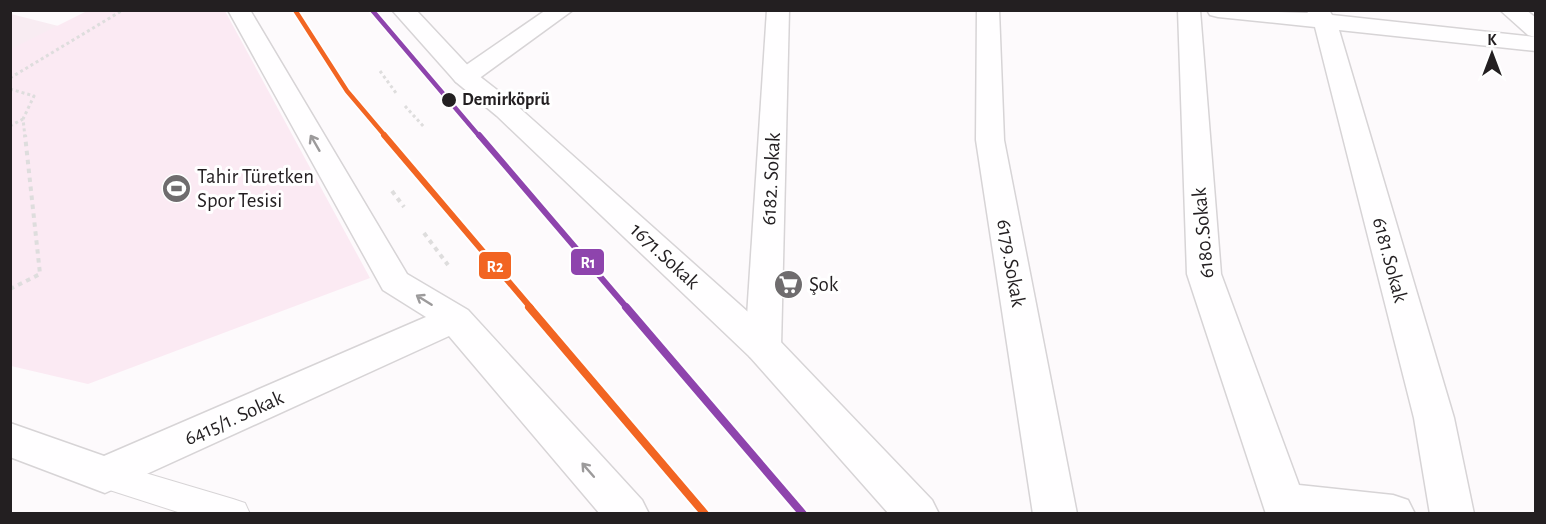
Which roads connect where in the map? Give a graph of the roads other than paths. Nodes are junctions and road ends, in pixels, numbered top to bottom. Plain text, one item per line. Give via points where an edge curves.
1 (239, 10) edge
2 (403, 10) edge
3 (562, 10) edge
4 (778, 10) edge
5 (988, 10) edge
6 (1189, 10) edge
7 (1218, 10) edge
8 (1511, 10) edge
9 (1321, 16) edge
10 (1536, 30) edge
11 (1536, 44) edge
12 (465, 77) junction
13 (455, 319) junction
14 (763, 347) junction
15 (12, 441) edge
16 (105, 475) junction
17 (1286, 508) edge
18 (233, 513) edge
19 (627, 513) edge
20 (917, 513) edge
21 (1055, 513) edge
22 (1393, 513) edge
23 (1452, 513) edge

13 -> 1 street via 395,282
2 - 12 street, 1671.Sokak
3 - 12 street
4 - 14 street, 6182. Sokak
5 - 21 street, 6179.Sokak via 990,141
6 - 17 street, 6180.Sokak via 1204,274
7 - 9 street
8 - 10 street
9 - 11 street
9 - 23 street, 6181.Sokak via 1434,418
12 - 14 street, 1671.Sokak via 506,110
13 - 16 street, 6415/1. Sokak
19 -> 13 street
14 - 20 street, 1671.Sokak
15 - 16 street
16 - 18 lane
17 - 22 street

